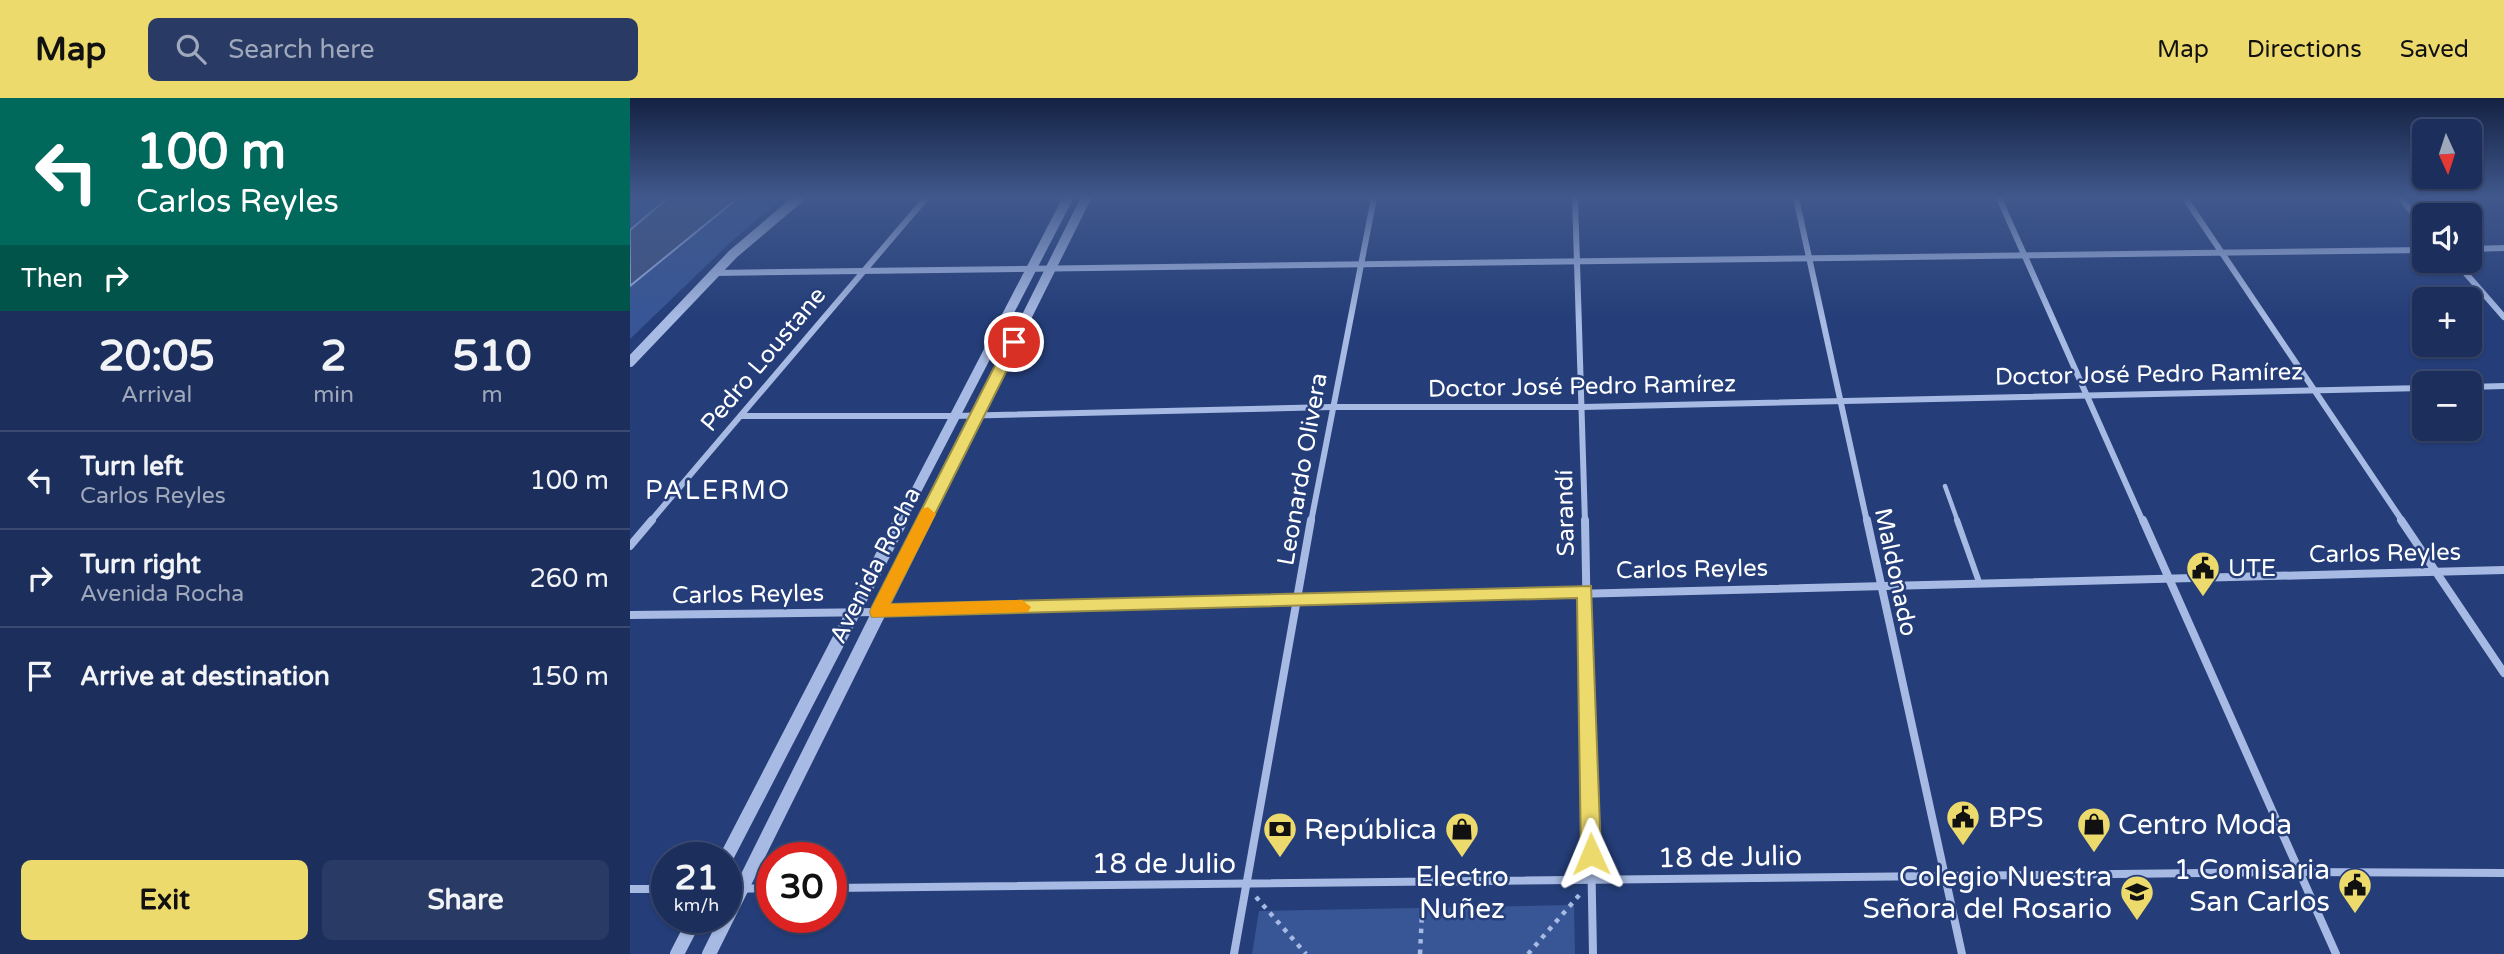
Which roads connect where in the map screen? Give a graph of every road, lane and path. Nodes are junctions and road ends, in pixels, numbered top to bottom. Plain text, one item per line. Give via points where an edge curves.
1 (754, 238) edge
2 (892, 238) edge
3 (1047, 238) edge
4 (1066, 238) edge
5 (1366, 238) edge
6 (1577, 238) edge
7 (1804, 238) edge
8 (2017, 238) edge
9 (2212, 238) edge
10 (2504, 248) edge
11 (2482, 249) edge
12 (2412, 250) edge
13 (2221, 252) junction
14 (2026, 257) junction
15 (1808, 260) junction
16 (1578, 262) junction
17 (1361, 264) junction
18 (1031, 268) junction
19 (1051, 268) junction
20 (864, 271) junction
21 (714, 273) junction
22 (2466, 273) edge
23 (2504, 317) edge
24 (630, 362) edge
25 (2504, 386) edge
26 (2482, 387) edge
27 (2412, 388) edge
28 (2314, 390) junction
29 (2087, 394) junction
30 (1839, 401) junction
31 (1331, 407) junction
32 (1583, 407) junction
33 (741, 416) junction
34 (954, 416) junction
35 (978, 416) junction
36 (1945, 486) dead end
37 (630, 545) edge
38 (2504, 570) edge
39 (2436, 571) junction
40 (2168, 578) junction
41 (1979, 582) junction
42 (1878, 584) junction
43 (1585, 591) junction
44 (1298, 599) junction
45 (852, 612) junction
46 (878, 612) junction
47 (630, 615) edge
48 (2504, 673) edge
49 (734, 842) edge
50 (2298, 872) junction
51 (2504, 873) edge
52 (1944, 876) junction
53 (1591, 880) junction
54 (1424, 884) junction
55 (1246, 886) junction
56 (742, 887) edge
57 (847, 888) edge
58 (630, 889) edge
59 (651, 889) edge
60 (688, 933) edge
61 (719, 933) edge
62 (677, 954) edge
63 (709, 954) edge
64 (1234, 954) edge
65 (1306, 954) edge
66 (1420, 954) edge
67 (1528, 954) edge
68 (1594, 954) edge
69 (1962, 954) edge
70 (2336, 954) edge

1 - 21 street
2 - 20 street, Pedro Loustane
3 - 18 street, Avenida Rocha
4 - 19 street, Avenida Rocha
5 - 17 street, Leonardo Olivera
6 - 16 street, Sarandí
7 - 15 street, Maldonado
8 - 14 street
9 - 13 street
10 - 11 street
12 - 13 street
13 - 14 street
13 - 28 street
14 - 15 street
14 - 29 street
15 - 16 street
15 - 30 street, Maldonado
16 - 17 street
16 - 32 street, Sarandí
17 - 19 street
17 - 31 street, Leonardo Olivera
18 - 19 street
18 - 20 street
18 - 34 street, Avenida Rocha
19 - 35 street, Avenida Rocha
20 - 21 street
20 - 33 street, Pedro Loustane
21 - 24 street
22 - 23 street
25 - 26 street
27 - 28 street, Doctor José Pedro Ramírez
28 - 29 street, Doctor José Pedro Ramírez
28 - 39 street
29 - 30 street, Doctor José Pedro Ramírez
29 - 40 street
30 - 32 street, Doctor José Pedro Ramírez
30 - 42 street, Maldonado
31 - 32 street, Doctor José Pedro Ramírez
31 - 35 street, Doctor José Pedro Ramírez
31 - 44 street, Leonardo Olivera
32 - 43 street, Sarandí
33 - 34 street, Doctor José Pedro Ramírez
33 - 37 street, Pedro Loustane
34 - 35 street, Doctor José Pedro Ramírez
34 - 45 street, Avenida Rocha
35 - 46 street, Avenida Rocha
36 - 41 lane
38 - 39 street, Carlos Reyles
39 - 40 street, Carlos Reyles
39 - 48 street
40 - 41 street, Carlos Reyles
40 - 50 street
41 - 42 street, Carlos Reyles
42 - 43 street, Carlos Reyles
42 - 52 street, Maldonado
43 - 44 street, Carlos Reyles
43 - 53 street, Sarandí
44 - 46 street, Carlos Reyles
44 - 55 street, Leonardo Olivera
45 - 46 street, Carlos Reyles
45 - 47 street, Carlos Reyles
45 - 49 street, Avenida Rocha
46 - 56 street, Avenida Rocha
50 - 51 street, 18 de Julio
50 - 52 street, 18 de Julio
50 - 70 street
52 - 53 street, 18 de Julio
52 - 69 street, Maldonado
53 - 54 street, 18 de Julio
53 - 67 path
53 - 68 street, Sarandí
54 - 55 street, 18 de Julio
54 - 66 path
55 - 57 street, 18 de Julio
55 - 64 street, Leonardo Olivera
55 - 65 path
58 - 59 street
60 - 62 street
61 - 63 street, Avenida Rocha

